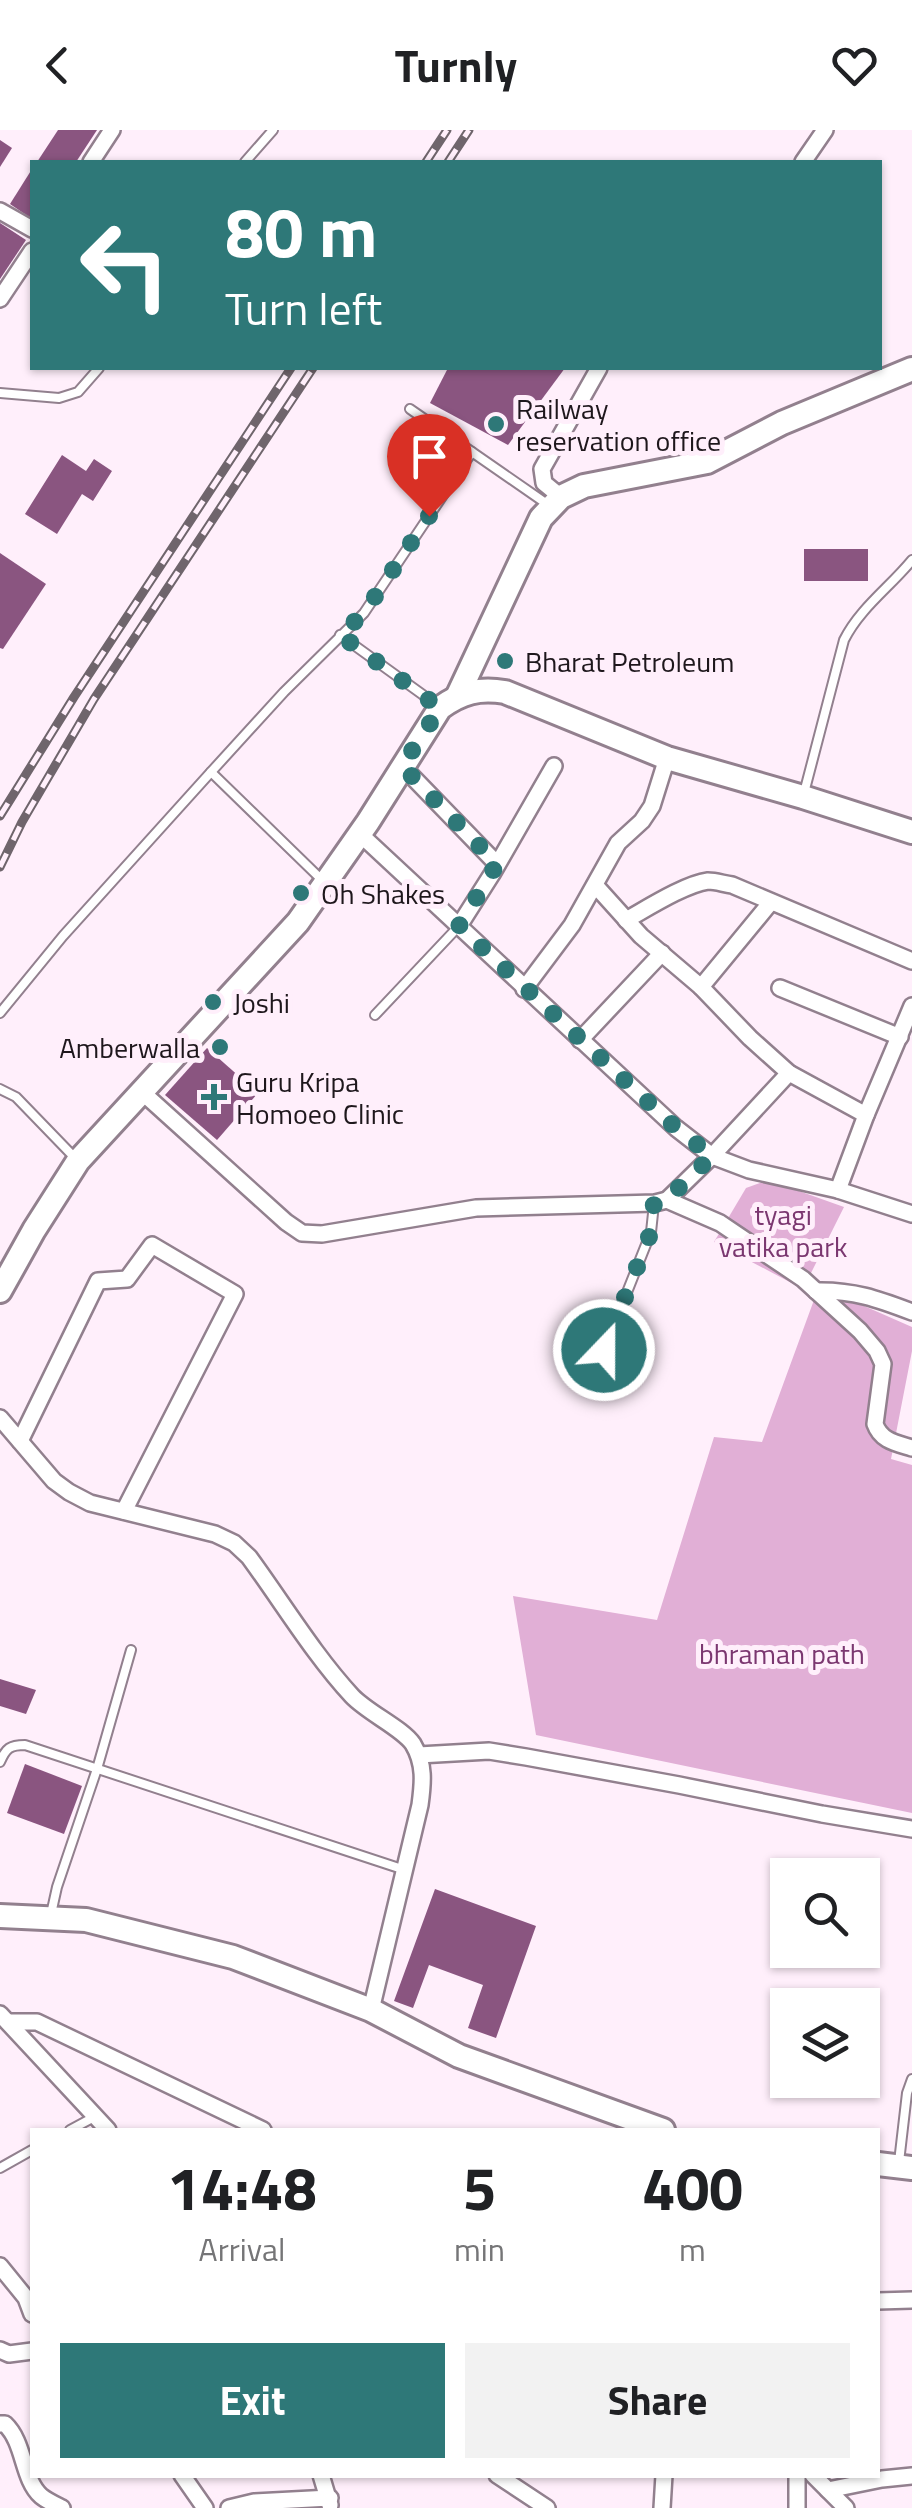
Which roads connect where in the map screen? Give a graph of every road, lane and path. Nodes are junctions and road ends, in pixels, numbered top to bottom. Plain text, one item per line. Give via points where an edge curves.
1 (112, 130) edge
2 (273, 130) edge
3 (825, 130) edge
4 (92, 160) edge
5 (247, 160) edge
6 (804, 160) edge
7 (0, 211) edge
8 (30, 229) edge
9 (30, 254) edge
10 (0, 299) edge
11 (912, 368) edge
12 (97, 370) edge
13 (598, 370) edge
14 (0, 394) edge
15 (410, 409) dead end
16 (472, 452) junction
17 (556, 502) junction
18 (912, 560) edge
19 (340, 635) junction
20 (449, 701) junction
21 (668, 758) junction
22 (402, 766) junction
23 (554, 766) dead end
24 (211, 772) junction
25 (803, 797) junction
26 (912, 832) edge
27 (360, 834) junction
28 (497, 864) junction
29 (325, 884) junction
30 (594, 885) junction
31 (771, 902) junction
32 (626, 920) junction
33 (459, 926) junction
34 (662, 953) junction
35 (912, 961) edge
36 (701, 987) junction
37 (524, 988) junction
38 (780, 988) dead end
39 (912, 1006) edge
40 (0, 1013) edge
41 (375, 1015) dead end
42 (900, 1037) junction
43 (580, 1040) junction
44 (788, 1073) junction
45 (0, 1089) edge
46 (142, 1092) junction
47 (866, 1115) junction
48 (712, 1156) junction
49 (78, 1161) junction
50 (838, 1190) junction
51 (661, 1202) junction
52 (912, 1214) edge
53 (0, 1291) edge
54 (816, 1291) junction
55 (912, 1312) edge
56 (604, 1350) dead end
57 (0, 1418) edge
58 (20, 1442) junction
59 (912, 1448) edge
60 (124, 1511) junction
61 (132, 1650) dead end
62 (419, 1755) junction
63 (0, 1762) edge
64 (97, 1769) junction
65 (912, 1830) edge
66 (405, 1870) junction
67 (0, 1916) edge
68 (50, 1918) junction
69 (371, 2010) junction
70 (4, 2018) edge
71 (912, 2079) edge
72 (96, 2116) junction
73 (74, 2128) edge
74 (106, 2128) edge
75 (258, 2128) edge
76 (657, 2128) edge
77 (30, 2151) edge
78 (896, 2166) edge
79 (0, 2168) edge
80 (0, 2266) edge
81 (912, 2300) edge
82 (880, 2301) edge
83 (30, 2309) edge
84 (0, 2350) edge
85 (30, 2352) edge
86 (0, 2424) edge
87 (30, 2475) edge
88 (912, 2476) edge
89 (31, 2478) edge
90 (184, 2478) edge
91 (323, 2478) edge
92 (502, 2478) edge
93 (664, 2478) edge
94 (797, 2478) edge
95 (815, 2478) edge
96 (828, 2490) junction
97 (330, 2503) edge
98 (62, 2508) edge
99 (205, 2508) edge
100 (230, 2508) edge
101 (547, 2508) edge
102 (662, 2508) edge
103 (796, 2508) edge
104 (846, 2508) edge

1 - 4 street
2 - 5 lane
3 - 6 street
7 - 8 street
9 - 10 street
11 - 17 street via 707,462 584,486
12 - 14 lane via 78,392 59,398
13 - 17 street via 542,470
15 - 16 lane
16 - 17 lane
16 - 19 lane via 364,613
17 - 20 street via 541,518
18 - 25 lane via 844,640
19 - 20 lane
19 - 24 lane
20 - 21 street via 482,689 505,692
20 - 22 street
21 - 25 street
21 - 30 street via 652,806 618,843
22 - 27 street
22 - 28 street
23 - 28 street
24 - 29 lane
24 - 40 lane
25 - 26 street
27 - 29 street
27 - 33 street
28 - 33 street
29 - 46 street
30 - 32 street
30 - 37 street
31 - 32 street via 707,881
31 - 35 street
31 - 36 street
32 - 34 street
33 - 37 street
33 - 41 lane
34 - 36 street
34 - 43 street
36 - 44 street
37 - 43 street
38 - 42 street
39 - 42 street
42 - 47 street
43 - 48 street
44 - 47 street
44 - 48 street
45 - 49 lane
46 - 49 street
46 - 51 street via 302,1232 476,1208
47 - 50 street
48 - 50 street
48 - 51 street
49 - 53 street
50 - 52 street
51 - 54 street via 720,1223
51 - 56 lane
54 - 55 street via 866,1295
54 - 59 street via 881,1359 877,1430
57 - 58 street
58 - 60 street via 70,1492
58 - 60 street via 98,1281 127,1278 152,1245 235,1294
60 - 62 street via 234,1543 341,1684 410,1740
61 - 64 lane
62 - 65 street via 526,1756
62 - 66 street via 424,1776
63 - 64 lane via 6,1748 25,1745
64 - 66 lane
64 - 68 lane
66 - 69 street
67 - 68 street
68 - 69 street via 86,1920 233,1957
69 - 76 street via 459,2056
70 - 72 street
70 - 75 street via 37,2022
71 - 78 lane
72 - 73 lane
72 - 74 street
77 - 79 lane
80 - 83 street
81 - 82 street
84 - 85 street
86 - 87 street via 10,2428
88 - 96 street
89 - 98 street via 42,2496
90 - 99 street
91 - 97 street
92 - 101 street
93 - 102 street
94 - 103 street
95 - 96 street
96 - 104 street
97 - 100 street

